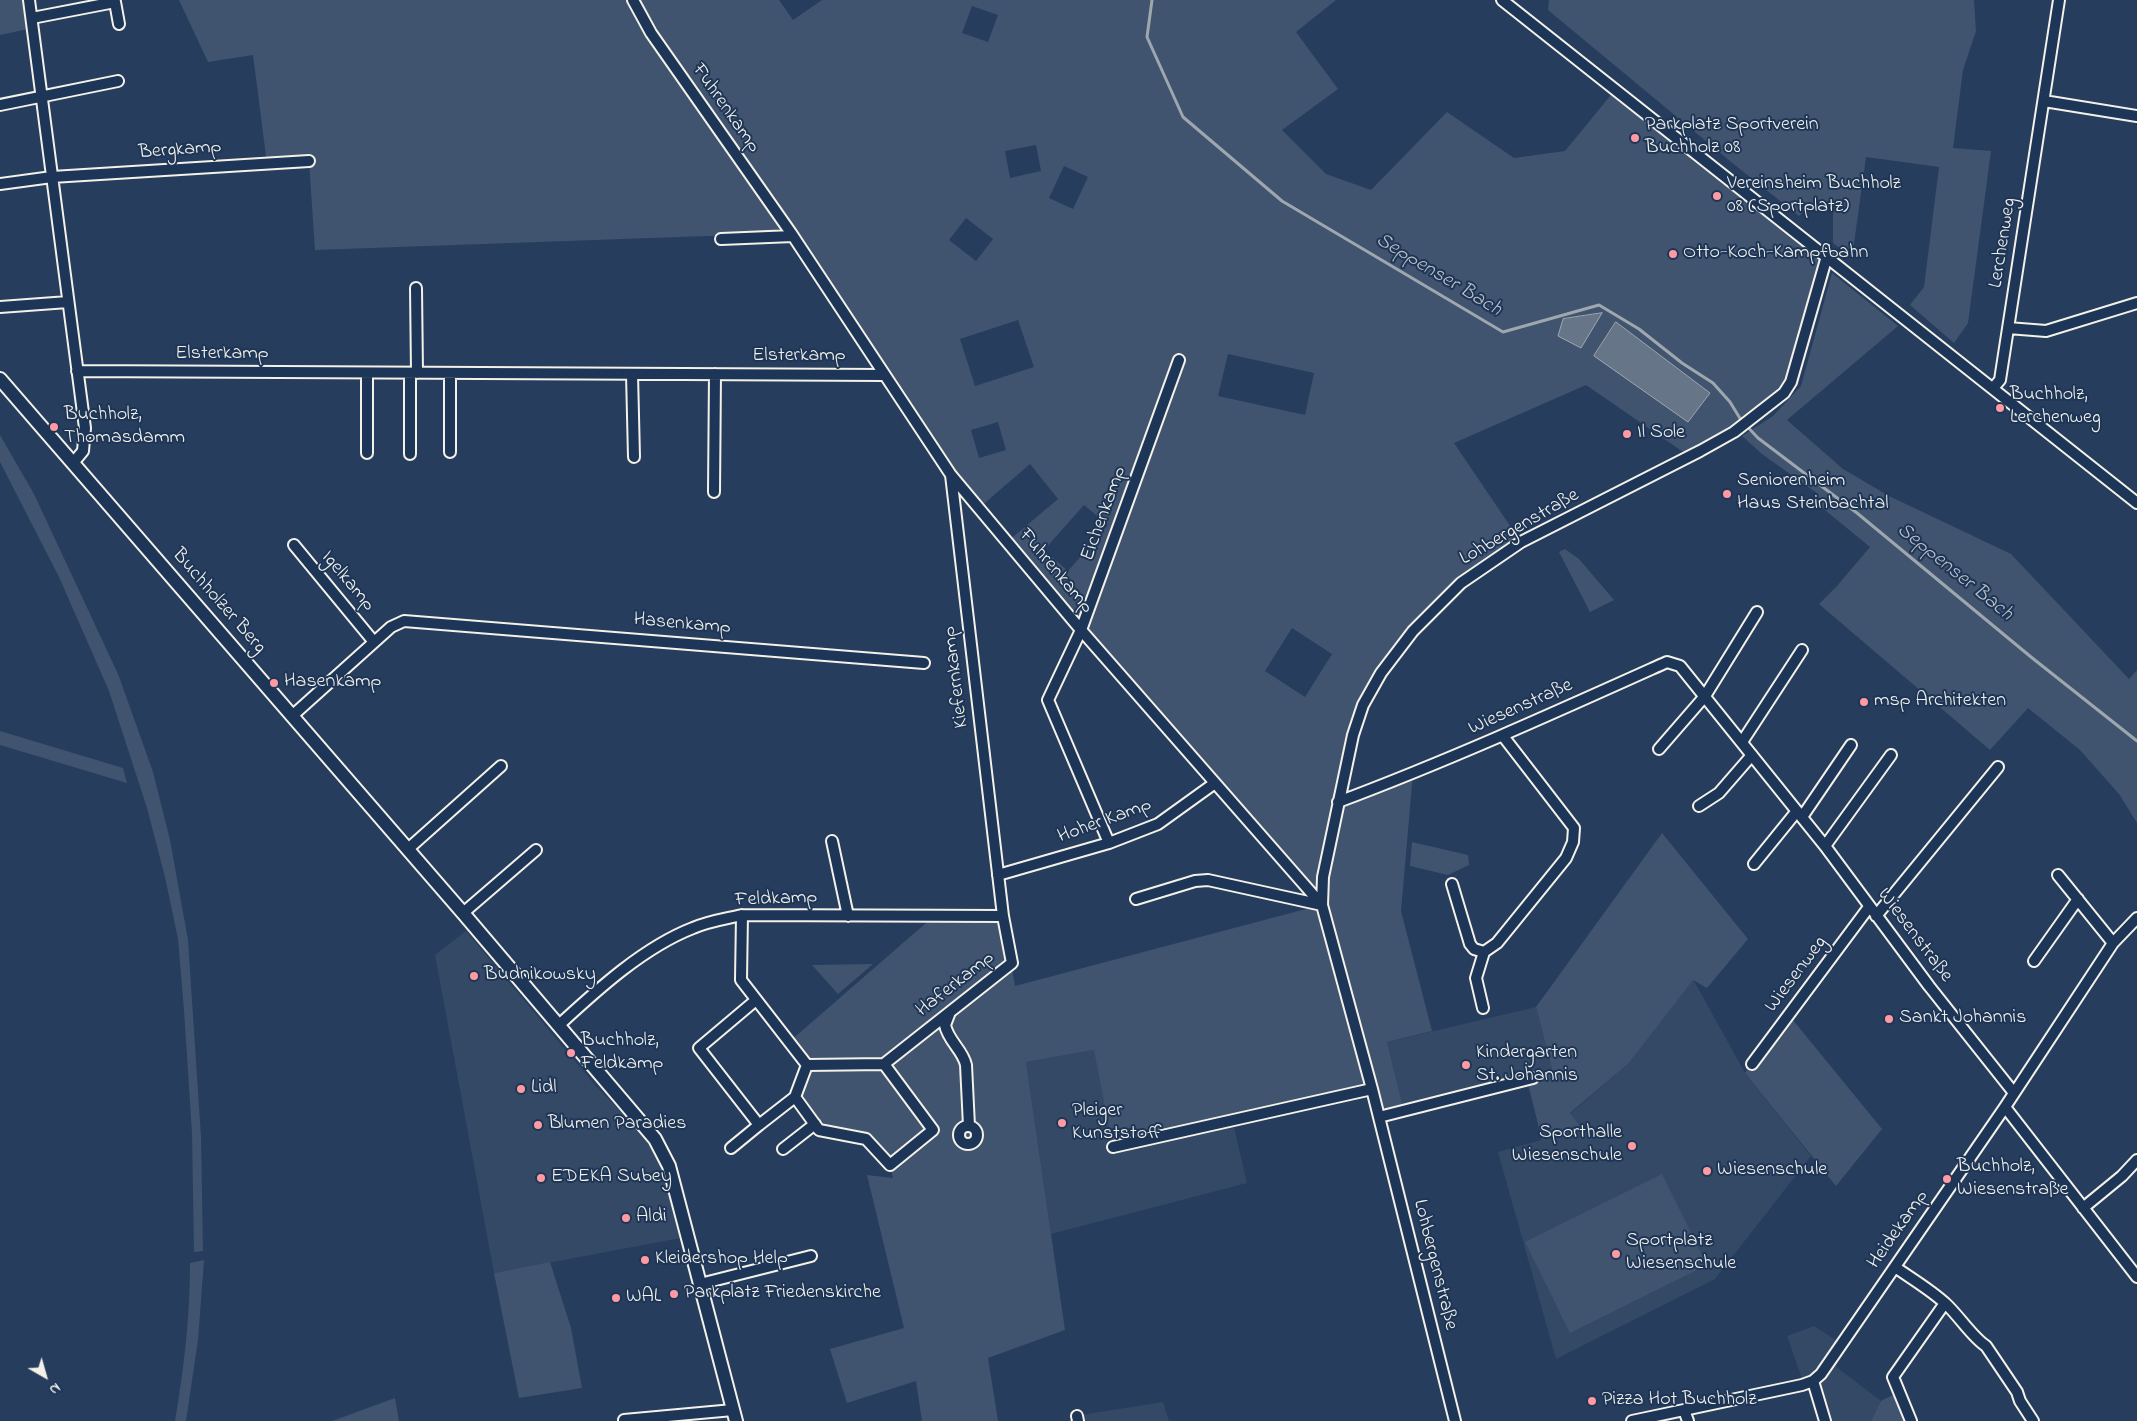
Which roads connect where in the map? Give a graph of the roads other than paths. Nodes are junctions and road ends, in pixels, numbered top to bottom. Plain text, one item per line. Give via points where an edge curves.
1 (29, 0) edge
2 (633, 0) edge
3 (1502, 0) edge
4 (2059, 0) edge
5 (32, 18) junction
6 (119, 24) dead end
7 (118, 81) dead end
8 (42, 96) junction
9 (2044, 101) junction
10 (0, 105) edge
11 (2137, 116) edge
12 (309, 161) dead end
13 (52, 177) junction
14 (0, 184) edge
15 (793, 236) junction
16 (721, 240) dead end
17 (1827, 256) junction
18 (416, 288) dead end
19 (68, 302) junction
20 (2137, 302) edge
21 (0, 307) edge
22 (2008, 328) junction
23 (1179, 360) dead end
24 (77, 371) junction
25 (368, 373) junction
26 (413, 373) junction
27 (450, 373) junction
28 (632, 374) junction
29 (714, 374) junction
30 (884, 375) junction
31 (0, 379) edge
32 (1993, 388) junction
33 (450, 452) dead end
34 (366, 453) dead end
35 (410, 454) dead end
36 (634, 457) dead end
37 (73, 463) junction
38 (951, 475) junction
39 (714, 492) dead end
40 (2137, 502) edge
41 (294, 545) dead end
42 (1757, 612) dead end
43 (1081, 630) junction
44 (374, 642) junction
45 (1802, 650) dead end
46 (924, 663) dead end
47 (1705, 696) junction
48 (292, 716) junction
49 (1503, 736) junction
50 (1742, 742) junction
51 (1851, 745) dead end
52 (1659, 749) dead end
53 (1752, 755) junction
54 (1891, 755) dead end
55 (501, 766) dead end
56 (1998, 766) dead end
57 (1215, 782) junction
58 (1338, 802) junction
59 (1699, 806) dead end
60 (1799, 814) junction
61 (832, 841) dead end
62 (1109, 843) junction
63 (1825, 846) junction
64 (408, 849) junction
65 (536, 850) dead end
66 (1754, 864) dead end
67 (998, 875) junction
68 (2058, 875) dead end
69 (1452, 884) dead end
70 (1136, 899) dead end
71 (2078, 899) junction
72 (1322, 905) junction
73 (1870, 907) junction
74 (463, 913) junction
75 (742, 916) junction
76 (848, 916) junction
77 (1003, 916) junction
78 (1876, 916) junction
79 (2137, 918) edge
80 (2113, 943) junction
81 (1484, 952) junction
82 (2034, 961) dead end
83 (756, 1000) junction
84 (1483, 1008) dead end
85 (951, 1010) junction
86 (558, 1024) junction
87 (884, 1064) junction
88 (1752, 1064) dead end
89 (807, 1065) junction
90 (1533, 1078) dead end
91 (1372, 1089) junction
92 (2014, 1093) junction
93 (795, 1097) junction
94 (2005, 1107) junction
95 (1379, 1118) junction
96 (815, 1124) junction
97 (759, 1125) junction
98 (969, 1126) dead end
99 (1113, 1147) dead end
100 (731, 1148) dead end
101 (783, 1149) dead end
102 (2137, 1160) edge
103 (2083, 1208) junction
104 (811, 1256) dead end
105 (1895, 1267) junction
106 (2137, 1277) edge
107 (700, 1284) junction
108 (1945, 1303) junction
109 (1813, 1381) junction
110 (1684, 1410) junction
111 (734, 1415) edge
112 (624, 1420) dead end
113 (1455, 1421) edge
114 (1632, 1421) edge
115 (1688, 1421) edge
116 (1824, 1421) edge
117 (1911, 1421) edge
118 (2033, 1421) edge

1 - 5 street
2 - 15 street, Fuhrenkamp via 651,33
3 - 17 street
4 - 9 street, Lerchenweg
5 - 6 street via 115,2
5 - 8 street
7 - 8 street
8 - 10 street
8 - 13 street
9 - 11 street
9 - 22 street, Lerchenweg
12 - 13 street, Bergkamp
13 - 14 street, Bergkamp
13 - 19 street
15 - 16 street
15 - 30 street, Fuhrenkamp
17 - 32 street
17 - 58 street, Lohbergenstraße via 1791,382 1784,393 1734,432 1544,529 1461,583 1412,631 1381,673 1363,705
18 - 26 street
19 - 21 street
19 - 24 street
20 - 22 street via 2046,331
22 - 32 street, Lerchenweg via 2000,380
23 - 43 street, Eichenkamp
24 - 25 street, Elsterkamp
24 - 37 street via 85,428 83,451
25 - 26 street, Elsterkamp
25 - 34 street
26 - 27 street, Elsterkamp
26 - 35 street
27 - 28 street, Elsterkamp
27 - 33 street
28 - 29 street, Elsterkamp
28 - 36 street
29 - 30 street, Elsterkamp
29 - 39 street
30 - 38 street, Fuhrenkamp
31 - 37 main road, Buchholzer Berg
32 - 40 street
37 - 48 main road, Buchholzer Berg
38 - 43 street, Fuhrenkamp
38 - 67 street, Kiefernkamp
41 - 44 street, Igelkamp
42 - 47 street
43 - 57 street, Fuhrenkamp
43 - 62 street, Eichenkamp via 1048,700
44 - 46 street, Hasenkamp via 391,627 404,621
44 - 48 street, Hasenkamp
45 - 50 street
47 - 49 street, Wiesenstraße via 1680,666 1667,662
47 - 50 street, Wiesenstraße
47 - 52 street
48 - 64 main road, Buchholzer Berg
49 - 58 street, Wiesenstraße
49 - 81 street via 1574,828 1573,842 1566,858 1524,912 1497,943
50 - 53 street, Wiesenstraße
51 - 60 street
53 - 59 street via 1719,793
53 - 60 street, Wiesenstraße
54 - 63 street
55 - 64 street
56 - 78 street
57 - 62 street, Hoher Kamp via 1158,824
57 - 72 street, Fuhrenkamp
58 - 72 street, Lohbergenstraße via 1323,877
60 - 63 street, Wiesenstraße
60 - 66 street
61 - 76 street, Feldkamp
62 - 67 street, Hoher Kamp
63 - 73 street, Wiesenstraße
64 - 74 main road, Buchholzer Berg
65 - 74 street
67 - 77 street
68 - 71 street
69 - 81 street via 1470,944
70 - 72 street via 1208,880
71 - 80 street
71 - 82 street
72 - 91 street, Lohbergenstraße
73 - 78 street, Wiesenstraße
73 - 88 street, Wiesenweg
74 - 86 main road, Buchholzer Berg
75 - 76 street, Feldkamp
75 - 83 street via 741,980
75 - 86 street, Feldkamp via 693,927 667,940 636,959
76 - 77 street, Feldkamp
77 - 85 street, Haferkamp via 1012,963
78 - 92 street, Wiesenstraße
79 - 80 street, Heidekamp
80 - 92 street, Heidekamp
81 - 84 street via 1476,978
83 - 89 street
83 - 97 street via 699,1048
85 - 87 street, Haferkamp
85 - 98 street via 945,1025 966,1065
86 - 107 main road, Buchholzer Berg via 665,1154
87 - 89 street
87 - 96 street via 933,1130 890,1165 866,1139 819,1130
89 - 93 street
90 - 95 street
91 - 95 street, Lohbergenstraße
91 - 99 street
92 - 94 street, Heidekamp
93 - 96 street
93 - 97 street
94 - 103 street
94 - 105 street, Heidekamp
95 - 113 street, Lohbergenstraße
96 - 101 street
97 - 100 street
102 - 103 street
103 - 106 street
104 - 107 street
105 - 108 street
105 - 109 street, Heidekamp
107 - 111 main road, Buchholzer Berg
108 - 117 street via 1893,1376
108 - 118 street via 1986,1346
109 - 110 street
109 - 116 street
110 - 114 street
110 - 115 street
111 - 112 street

